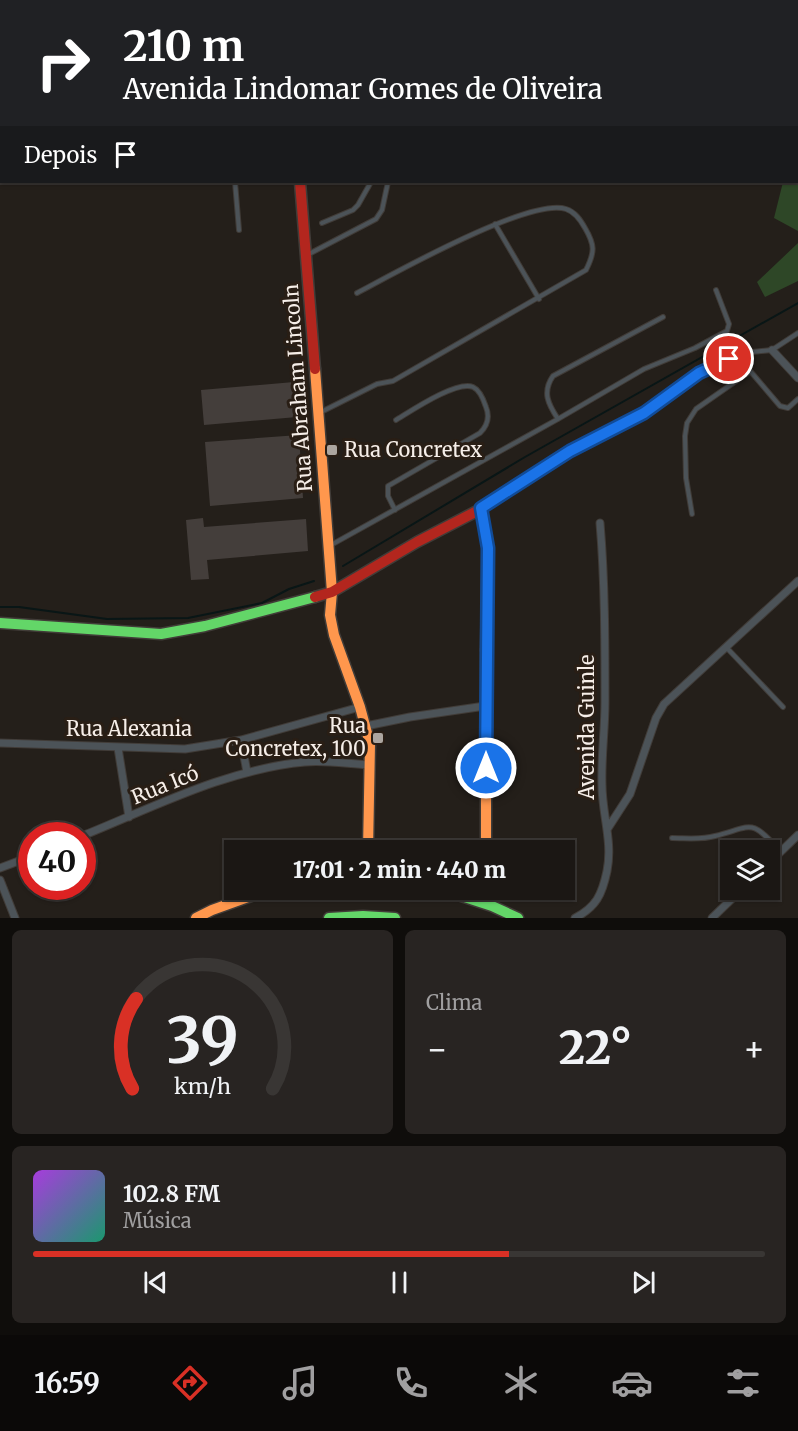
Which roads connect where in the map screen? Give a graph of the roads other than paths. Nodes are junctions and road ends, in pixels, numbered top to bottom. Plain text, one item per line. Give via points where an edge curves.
1 (235, 183) edge
2 (300, 183) edge
3 (370, 183) edge
4 (388, 183) edge
5 (322, 223) dead end
6 (495, 224) junction
7 (238, 230) dead end
8 (306, 255) junction
9 (716, 290) dead end
10 (357, 292) dead end
11 (539, 299) junction
12 (663, 317) dead end
13 (798, 333) edge
14 (771, 350) junction
15 (798, 378) edge
16 (798, 399) edge
17 (319, 413) junction
18 (558, 419) junction
19 (396, 420) dead end
20 (481, 508) junction
21 (395, 510) junction
22 (692, 514) dead end
23 (600, 523) dead end
24 (328, 546) junction
25 (798, 581) edge
26 (332, 592) junction
27 (0, 623) edge
28 (725, 647) junction
29 (485, 706) junction
30 (360, 707) junction
31 (783, 707) dead end
32 (366, 726) junction
33 (240, 740) junction
34 (0, 743) edge
35 (118, 748) junction
36 (369, 765) junction
37 (247, 772) junction
38 (129, 817) junction
39 (608, 828) junction
40 (96, 830) edge
41 (798, 835) edge
42 (672, 838) dead end
43 (369, 840) edge
44 (486, 840) edge
45 (781, 851) joint
46 (18, 861) edge
47 (0, 868) edge
48 (0, 880) edge
49 (240, 900) edge
50 (480, 900) edge
51 (491, 900) edge
52 (731, 900) edge
53 (492, 906) junction
54 (15, 918) edge
55 (196, 918) edge
56 (330, 918) edge
57 (395, 918) edge
58 (518, 918) edge
59 (575, 918) edge
60 (712, 918) edge

1 - 7 lane
2 - 8 street, Rua Abraham Lincoln
3 - 5 lane via 352,210
4 - 8 lane via 376,219
6 - 10 lane
6 - 11 lane
6 - 11 lane via 538,210 564,208 577,215 592,240 593,256 586,270
8 - 17 street, Rua Abraham Lincoln
9 - 18 lane via 729,324 726,331 644,369
11 - 17 lane via 393,381 377,384
12 - 18 lane via 553,376 546,397
13 - 14 lane
14 - 15 street
14 - 20 lane via 743,353 699,373 644,413 570,451
16 - 22 lane via 788,408 780,406 749,372 696,409 687,423 685,436
17 - 24 street, Rua Abraham Lincoln
18 - 21 lane
19 - 21 lane via 461,387 479,392 488,413 480,433 388,486
20 - 26 street
20 - 29 street via 488,548
21 - 24 lane
23 - 39 street, Avenida Guinle via 605,703 602,783
24 - 26 street, Rua Abraham Lincoln
25 - 28 street
26 - 27 street via 214,624 161,633
26 - 30 street via 330,615 334,635
28 - 31 lane
28 - 39 street via 660,710 630,794
29 - 32 street
29 - 44 street
30 - 32 street
30 - 33 street, Rua Alexania
32 - 36 street
33 - 35 street, Rua Alexania via 185,749
33 - 37 street
34 - 35 street, Rua Alexania
35 - 38 street
36 - 37 street, Rua Icó via 307,761
36 - 43 street
37 - 38 street, Rua Icó
38 - 40 street, Rua Icó
39 - 59 street, Avenida Guinle via 607,870 601,891 590,909
41 - 45 street
42 - 45 lane via 707,837 752,827 764,833
46 - 47 street
48 - 54 street
49 - 55 street
50 - 53 street
51 - 53 street
52 - 60 street
53 - 58 street
56 - 57 street

